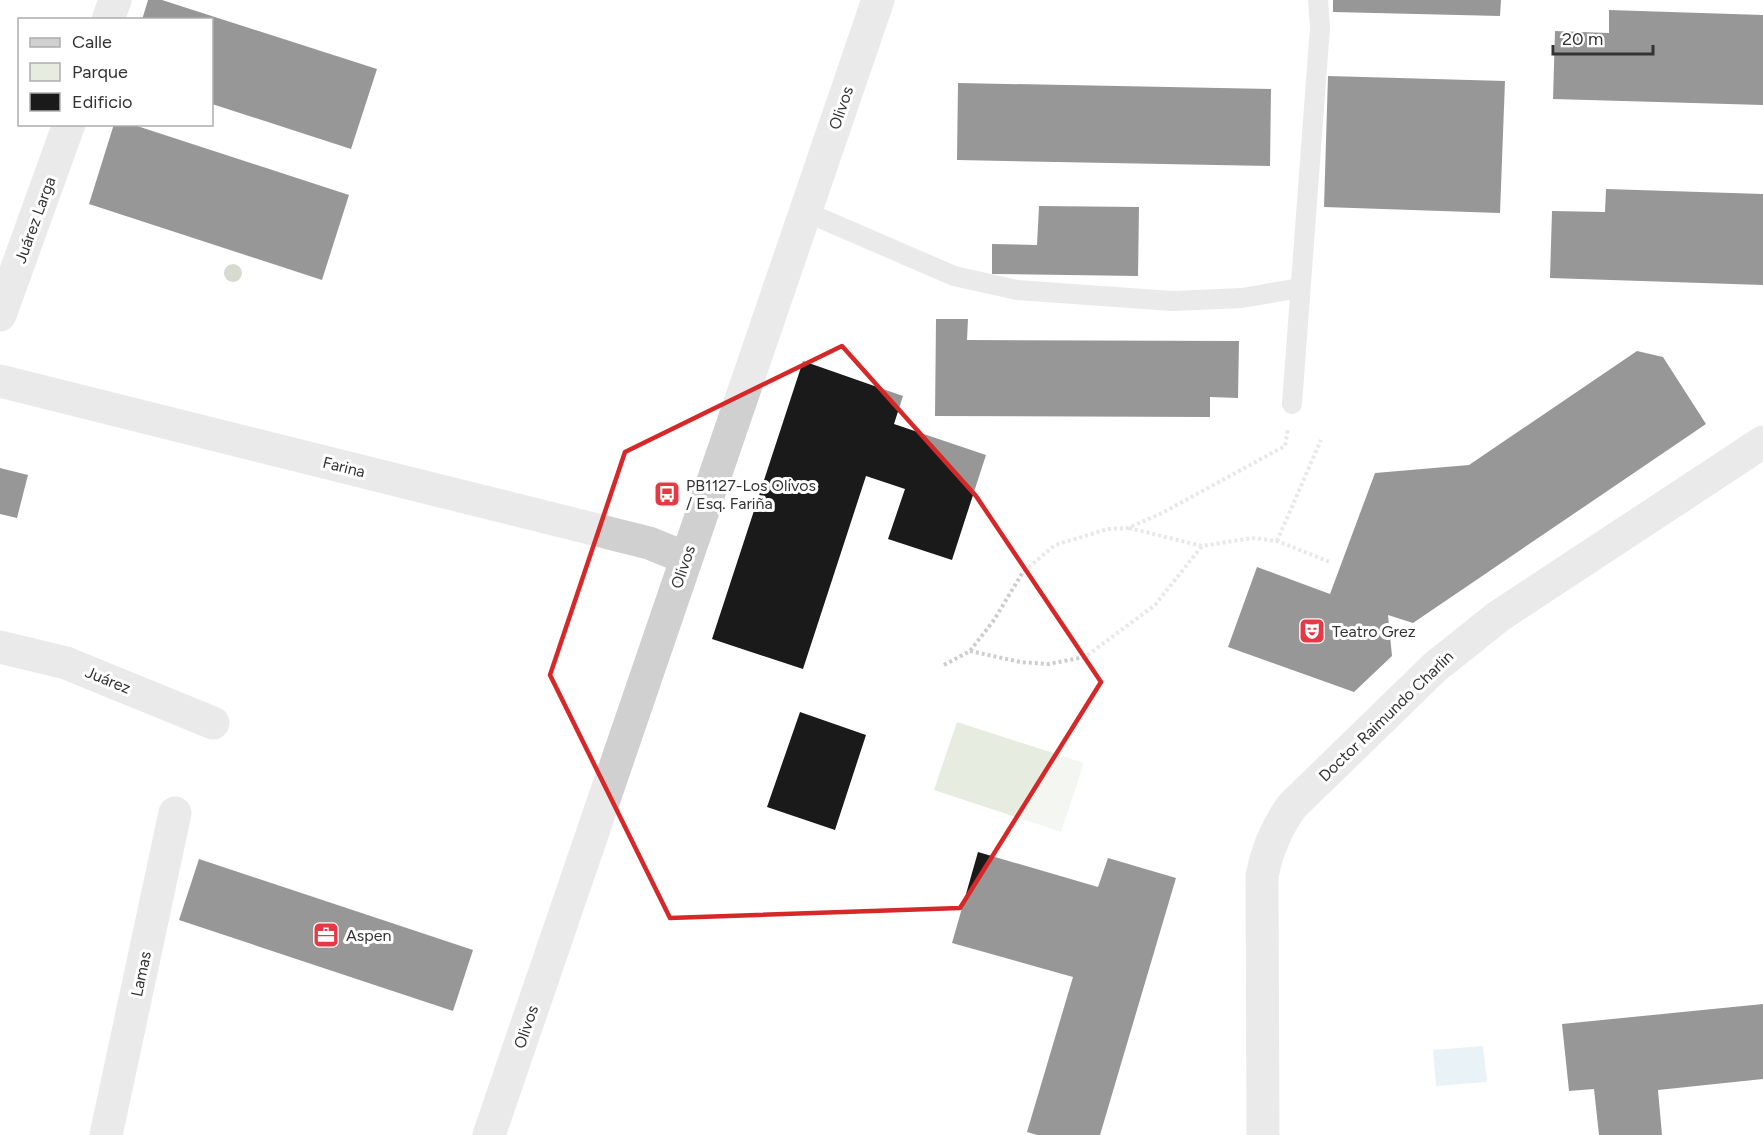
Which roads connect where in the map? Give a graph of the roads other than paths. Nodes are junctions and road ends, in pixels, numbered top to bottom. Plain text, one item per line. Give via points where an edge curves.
1 (115, 0) edge
2 (878, 0) edge
3 (1318, 0) edge
4 (109, 18) edge
5 (68, 126) edge
6 (806, 212) junction
7 (1300, 288) junction
8 (0, 315) edge
9 (0, 381) edge
10 (1292, 404) dead end
11 (1763, 442) edge
12 (686, 558) junction
13 (0, 647) edge
14 (213, 723) dead end
15 (175, 813) dead end
16 (106, 1135) edge
17 (489, 1135) edge
18 (1263, 1135) edge

1 - 4 street
2 - 6 street, Olivos
3 - 7 lane via 1320,27
5 - 8 street, Juárez Larga
6 - 7 lane via 954,276 1017,290 1172,301 1242,298
6 - 12 street, Olivos
7 - 10 lane
9 - 12 street, Farina via 649,543
11 - 18 street, Doctor Raimundo Charlin via 1470,638 1292,806 1280,823 1262,876
12 - 17 street, Olivos
13 - 14 street, Juárez via 66,663
15 - 16 street, Lamas

